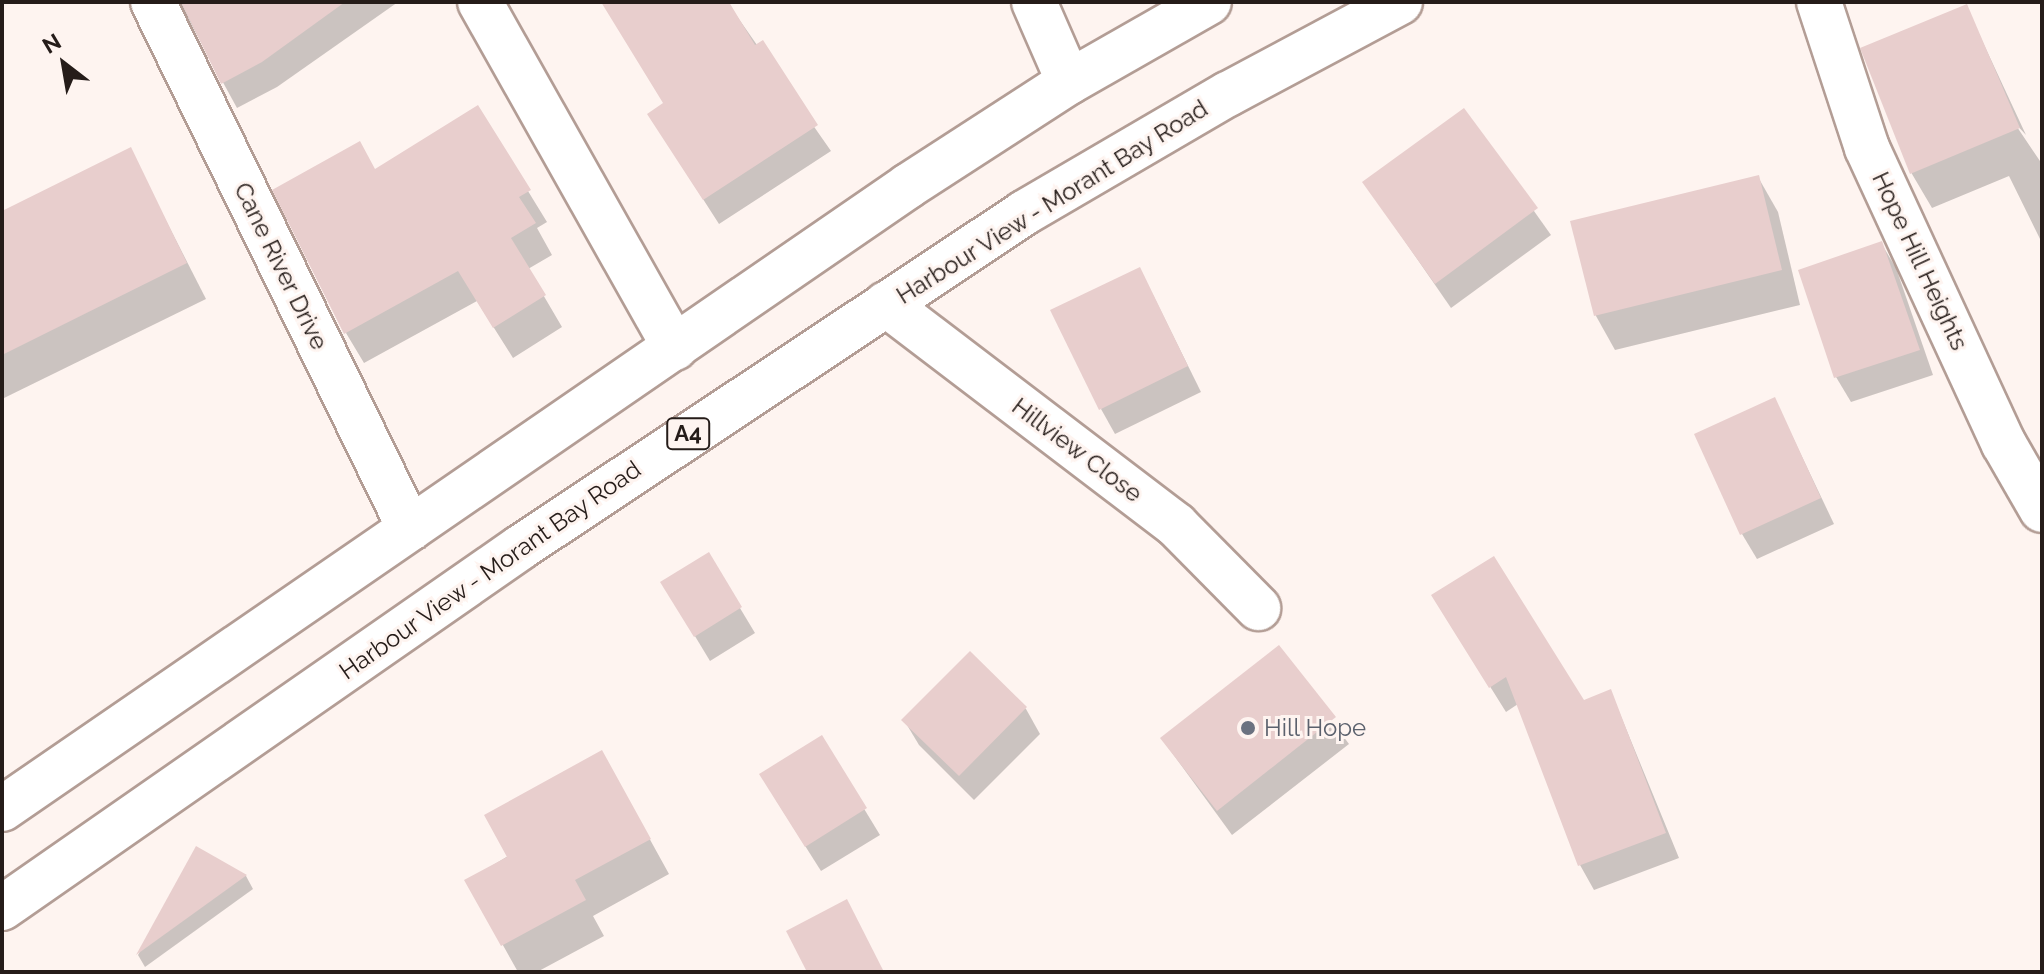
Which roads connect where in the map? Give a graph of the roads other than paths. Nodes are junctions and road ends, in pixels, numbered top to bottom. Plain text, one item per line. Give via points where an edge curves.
1 (153, 2) edge
2 (480, 2) edge
3 (1034, 2) edge
4 (1209, 2) edge
5 (1400, 2) edge
6 (1819, 2) edge
7 (1069, 82) junction
8 (886, 304) junction
9 (675, 348) junction
10 (2042, 510) edge
11 (410, 529) junction
12 (1258, 608) dead end
13 (2, 809) edge
14 (2, 908) edge

1 - 11 main road, Cane River Drive
2 - 9 main road
3 - 7 main road
4 - 7 main road
5 - 8 main road, Harbour View - Morant Bay Road / A4 via 1051,197
6 - 10 main road, Hope Hill Heights via 1867,148 2004,444
7 - 9 main road
8 - 12 main road, Hillview Close via 1176,525
8 - 14 main road, Harbour View - Morant Bay Road / A4 via 521,547
9 - 11 main road
11 - 13 main road

